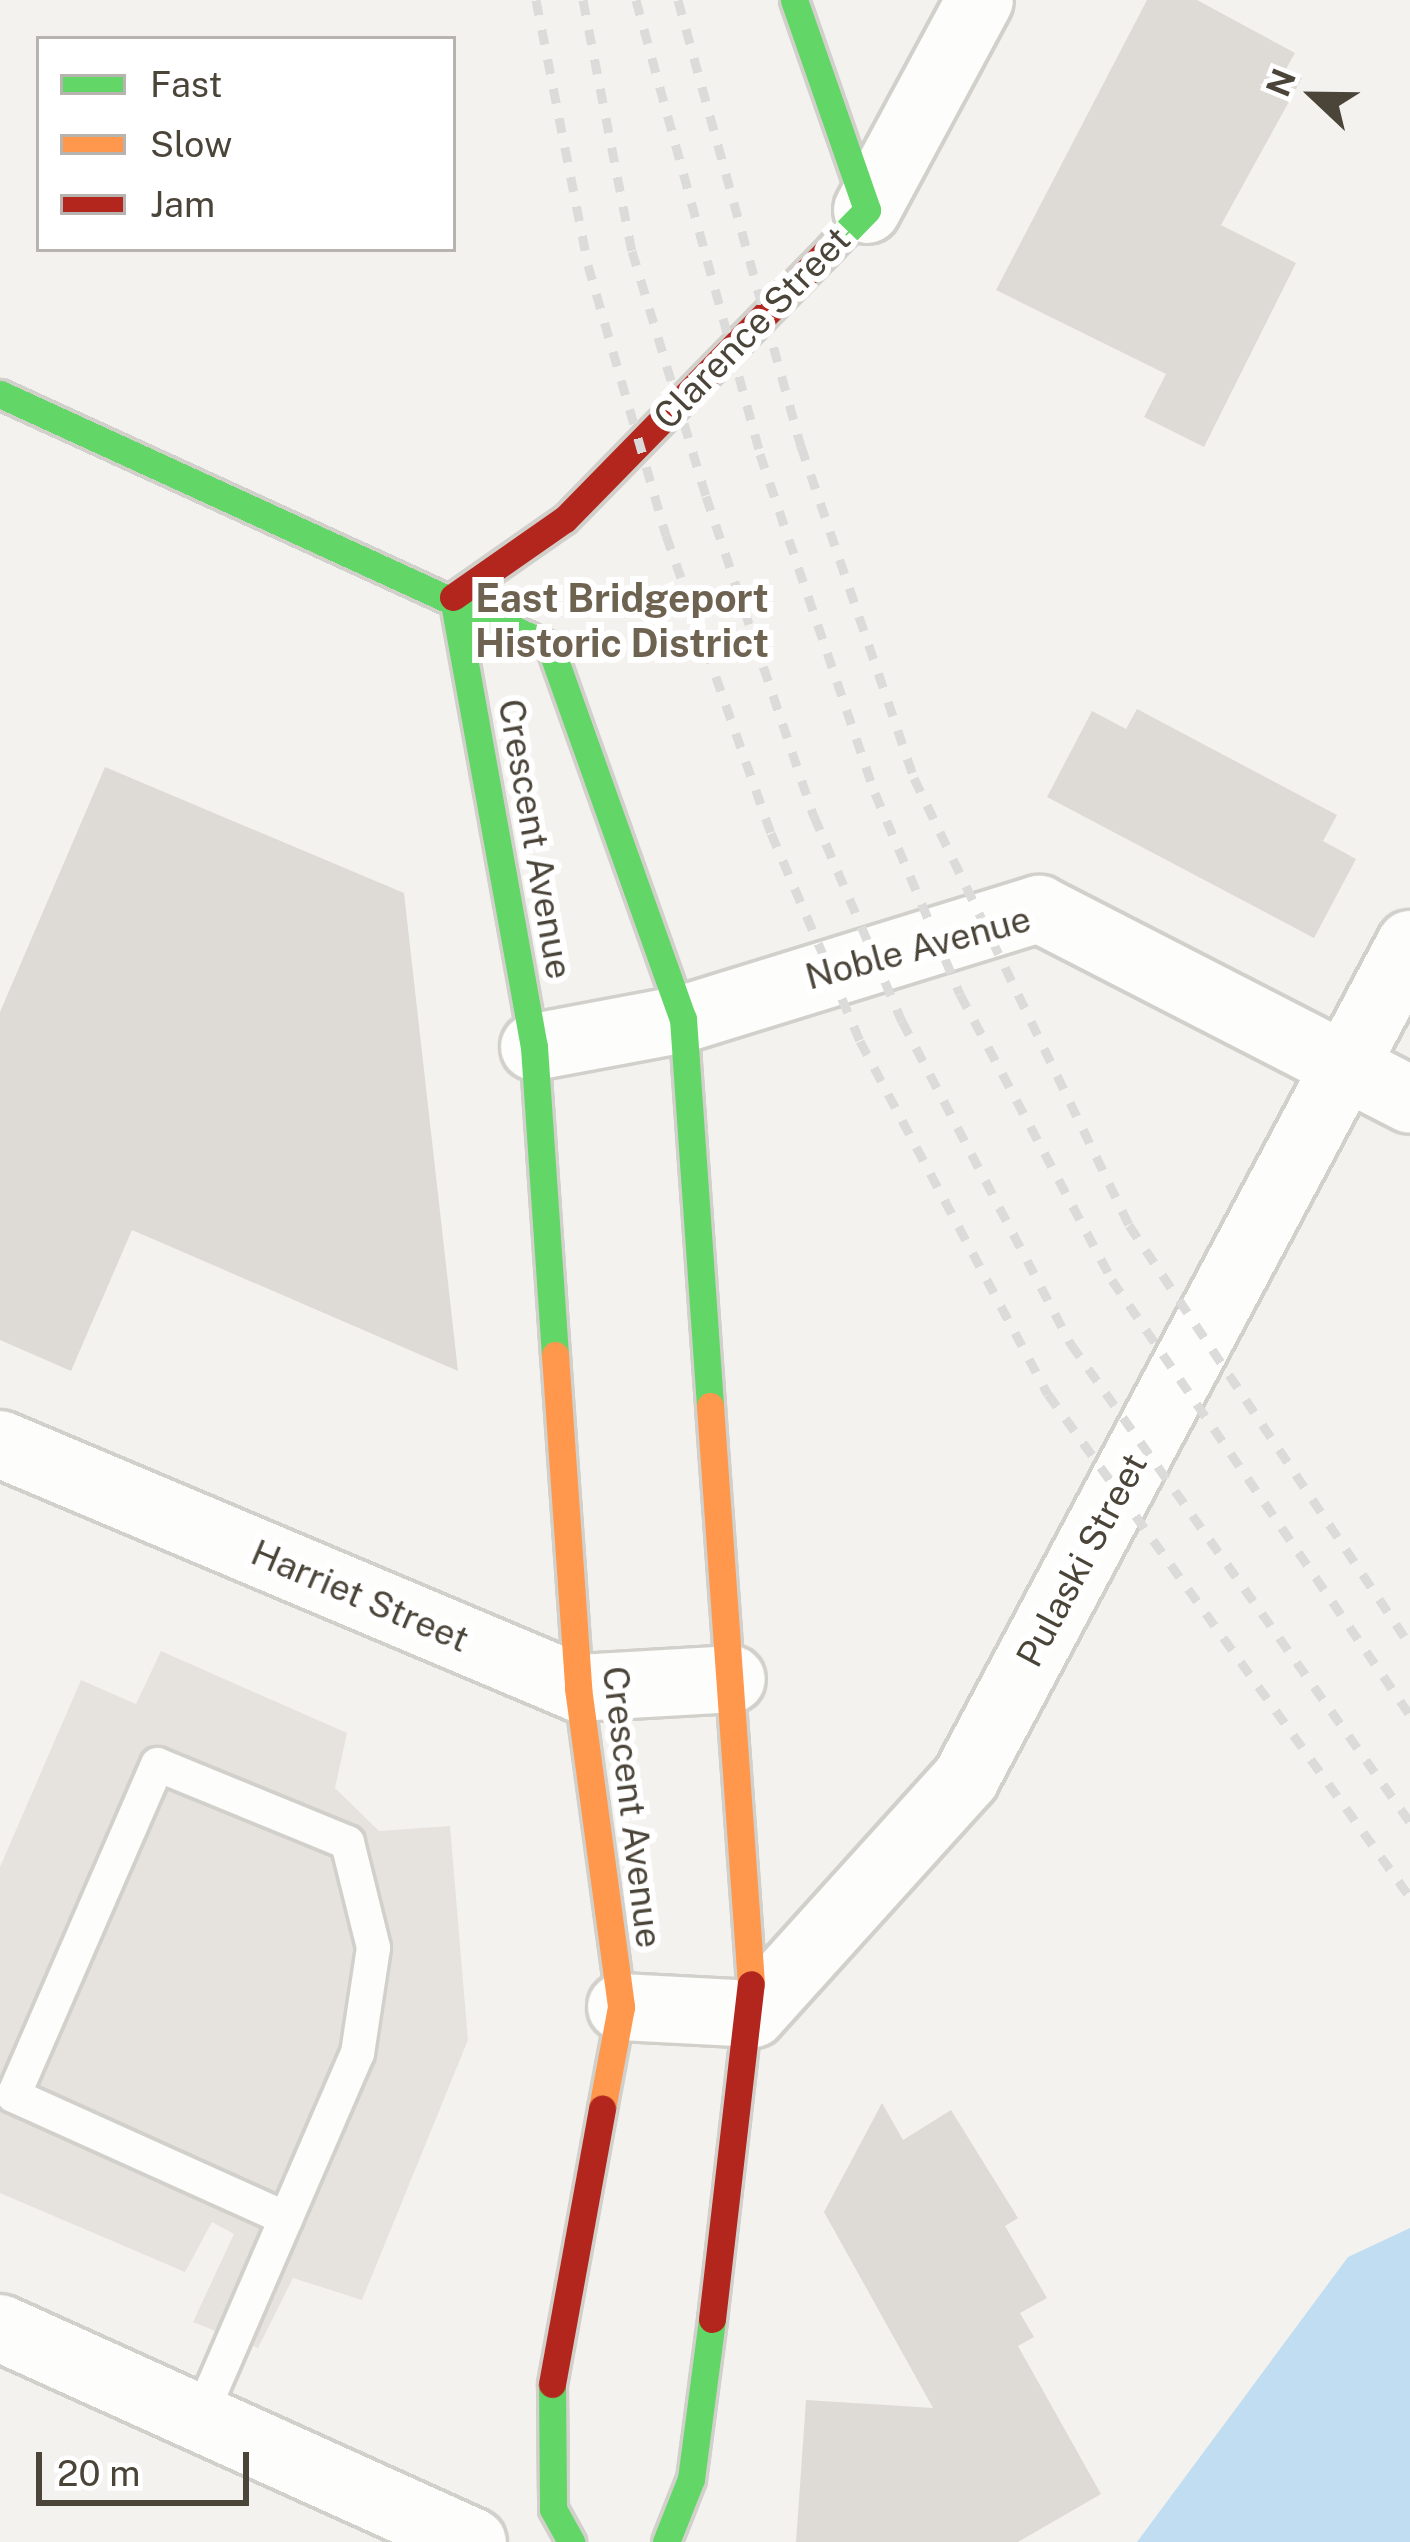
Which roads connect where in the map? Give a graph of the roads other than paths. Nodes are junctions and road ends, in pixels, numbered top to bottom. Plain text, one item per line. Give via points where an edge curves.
1 (794, 0) edge
2 (980, 0) edge
3 (867, 210) junction
4 (0, 394) edge
5 (453, 597) junction
6 (1410, 944) edge
7 (683, 1019) junction
8 (534, 1047) junction
9 (1344, 1067) junction
10 (1410, 1100) edge
11 (0, 1444) edge
12 (732, 1679) junction
13 (578, 1688) junction
14 (621, 2007) junction
15 (753, 2014) junction
16 (285, 2218) junction
17 (0, 2328) edge
18 (201, 2413) junction
19 (473, 2542) edge
20 (571, 2542) edge
21 (666, 2542) edge

1 - 3 main road
2 - 3 street, Clarence Street
3 - 5 main road, Clarence Street via 565,518
4 - 5 main road
5 - 7 main road, Crescent Avenue via 550,646
5 - 8 main road, Crescent Avenue
6 - 9 street, Pulaski Street
7 - 8 street, Noble Avenue
7 - 9 street, Noble Avenue via 1039,909
7 - 12 main road, Crescent Avenue
8 - 13 main road, Crescent Avenue
9 - 10 street, Noble Avenue
9 - 15 street, Pulaski Street via 966,1778
11 - 13 street, Harriet Street
12 - 13 street, Harriet Street
12 - 15 main road, Crescent Avenue
13 - 14 main road, Crescent Avenue
14 - 15 street
14 - 20 main road, Crescent Avenue via 548,2411 553,2509
15 - 21 main road, Crescent Avenue via 691,2479
16 - 16 lane via 357,2053 373,1947 347,1842 157,1764 13,2095
16 - 18 lane
17 - 18 street
18 - 19 street

